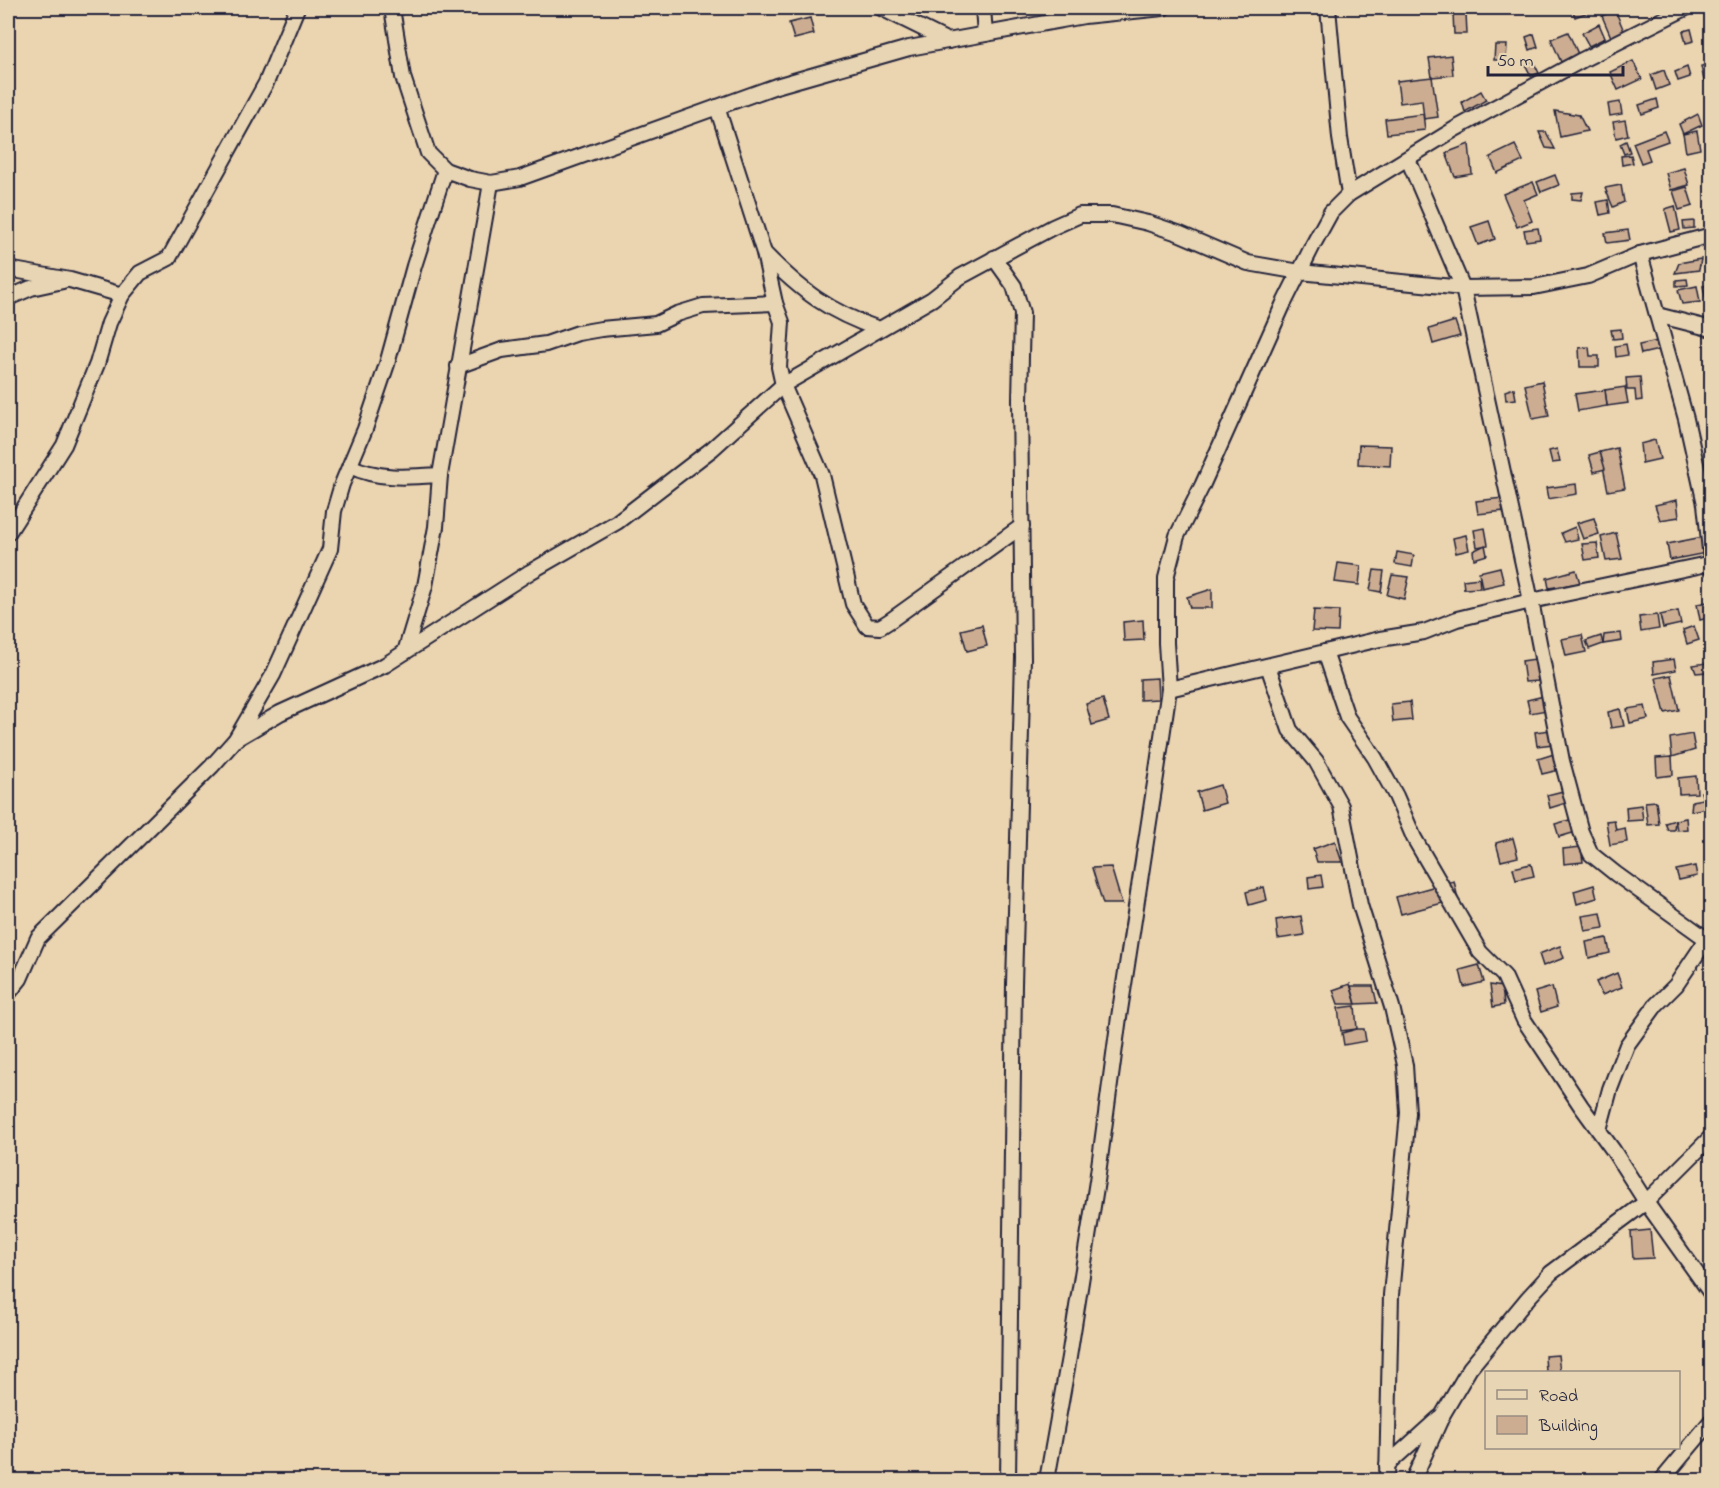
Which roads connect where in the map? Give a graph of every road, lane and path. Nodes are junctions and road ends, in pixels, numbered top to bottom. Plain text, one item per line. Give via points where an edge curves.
1 (297, 8) edge
2 (392, 8) edge
3 (881, 8) edge
4 (983, 8) edge
5 (1162, 8) edge
6 (1328, 8) edge
7 (1686, 8) edge
8 (1108, 10) edge
9 (985, 34) junction
10 (948, 41) junction
11 (717, 107) junction
12 (1408, 159) junction
13 (445, 170) junction
14 (491, 183) junction
15 (1349, 194) junction
16 (1712, 235) edge
17 (764, 253) junction
18 (1640, 254) junction
19 (994, 258) junction
20 (8, 269) edge
21 (1300, 272) junction
22 (70, 280) junction
23 (1463, 288) junction
24 (122, 295) junction
25 (8, 298) edge
26 (775, 303) junction
27 (1657, 315) junction
28 (879, 329) junction
29 (1712, 329) edge
30 (458, 366) junction
31 (783, 385) junction
32 (350, 465) junction
33 (440, 475) junction
34 (1712, 488) edge
35 (1705, 504) junction
36 (1022, 526) junction
37 (8, 533) edge
38 (1711, 565) edge
39 (1531, 601) junction
40 (405, 652) junction
41 (1325, 652) junction
42 (1268, 666) junction
43 (1168, 689) junction
44 (236, 739) junction
45 (1709, 941) edge
46 (8, 994) edge
47 (1599, 1130) junction
48 (1712, 1136) edge
49 (1646, 1202) junction
50 (1712, 1295) edge
51 (1443, 1414) junction
52 (1712, 1420) edge
53 (1387, 1465) junction
54 (1008, 1480) edge
55 (1047, 1480) edge
56 (1387, 1480) edge
57 (1413, 1480) edge
58 (1662, 1480) edge

1 - 24 street via 266,83 169,258 140,273
2 - 13 street via 403,77 429,153
3 - 10 street
4 - 9 street
5 - 8 street
6 - 15 street
7 - 12 street via 1582,60
8 - 9 street
9 - 10 street
10 - 11 street via 909,48 776,86
11 - 14 street via 520,178
11 - 17 street
12 - 15 street
12 - 23 street
13 - 14 street
13 - 32 street via 387,364
14 - 30 street
15 - 21 street via 1331,212
16 - 18 street
17 - 26 street
17 - 28 street via 816,300 850,319
18 - 23 street via 1588,276 1534,287
18 - 27 street
19 - 21 street via 1080,215 1112,215 1178,233 1248,262
19 - 28 street
19 - 36 street via 1014,286 1022,313
20 - 22 street
21 - 23 street
21 - 43 street via 1177,536 1166,578
22 - 24 street
22 - 25 street via 31,288
23 - 39 street
24 - 37 street via 64,445
26 - 30 street via 703,306 656,324 578,333 546,344 501,350
26 - 31 street via 782,322 779,368
27 - 29 street
27 - 35 street
28 - 31 street
30 - 33 street
31 - 36 street via 822,475 853,604 867,626 880,627 891,620
31 - 40 street via 712,449 617,522
32 - 33 street via 395,478
32 - 44 street via 334,511 330,549 273,675
33 - 40 street via 425,586
34 - 35 street
35 - 38 street
36 - 54 street
38 - 39 street
39 - 41 street via 1456,619 1424,632
39 - 45 street via 1562,761 1581,832 1592,854
40 - 44 street
41 - 42 street
41 - 47 street via 1347,717 1375,758 1414,838 1480,952 1504,976 1524,1020
42 - 43 street
42 - 53 street via 1290,730 1316,761 1341,806 1360,905 1392,1007 1405,1065 1408,1113 1391,1295
43 - 55 street via 1097,1181
44 - 46 street via 38,938 20,979
45 - 47 street via 1627,1045
47 - 49 street
48 - 49 street
49 - 50 street
49 - 51 street via 1551,1273 1470,1368
51 - 53 street
51 - 57 street
52 - 58 street
53 - 56 street

